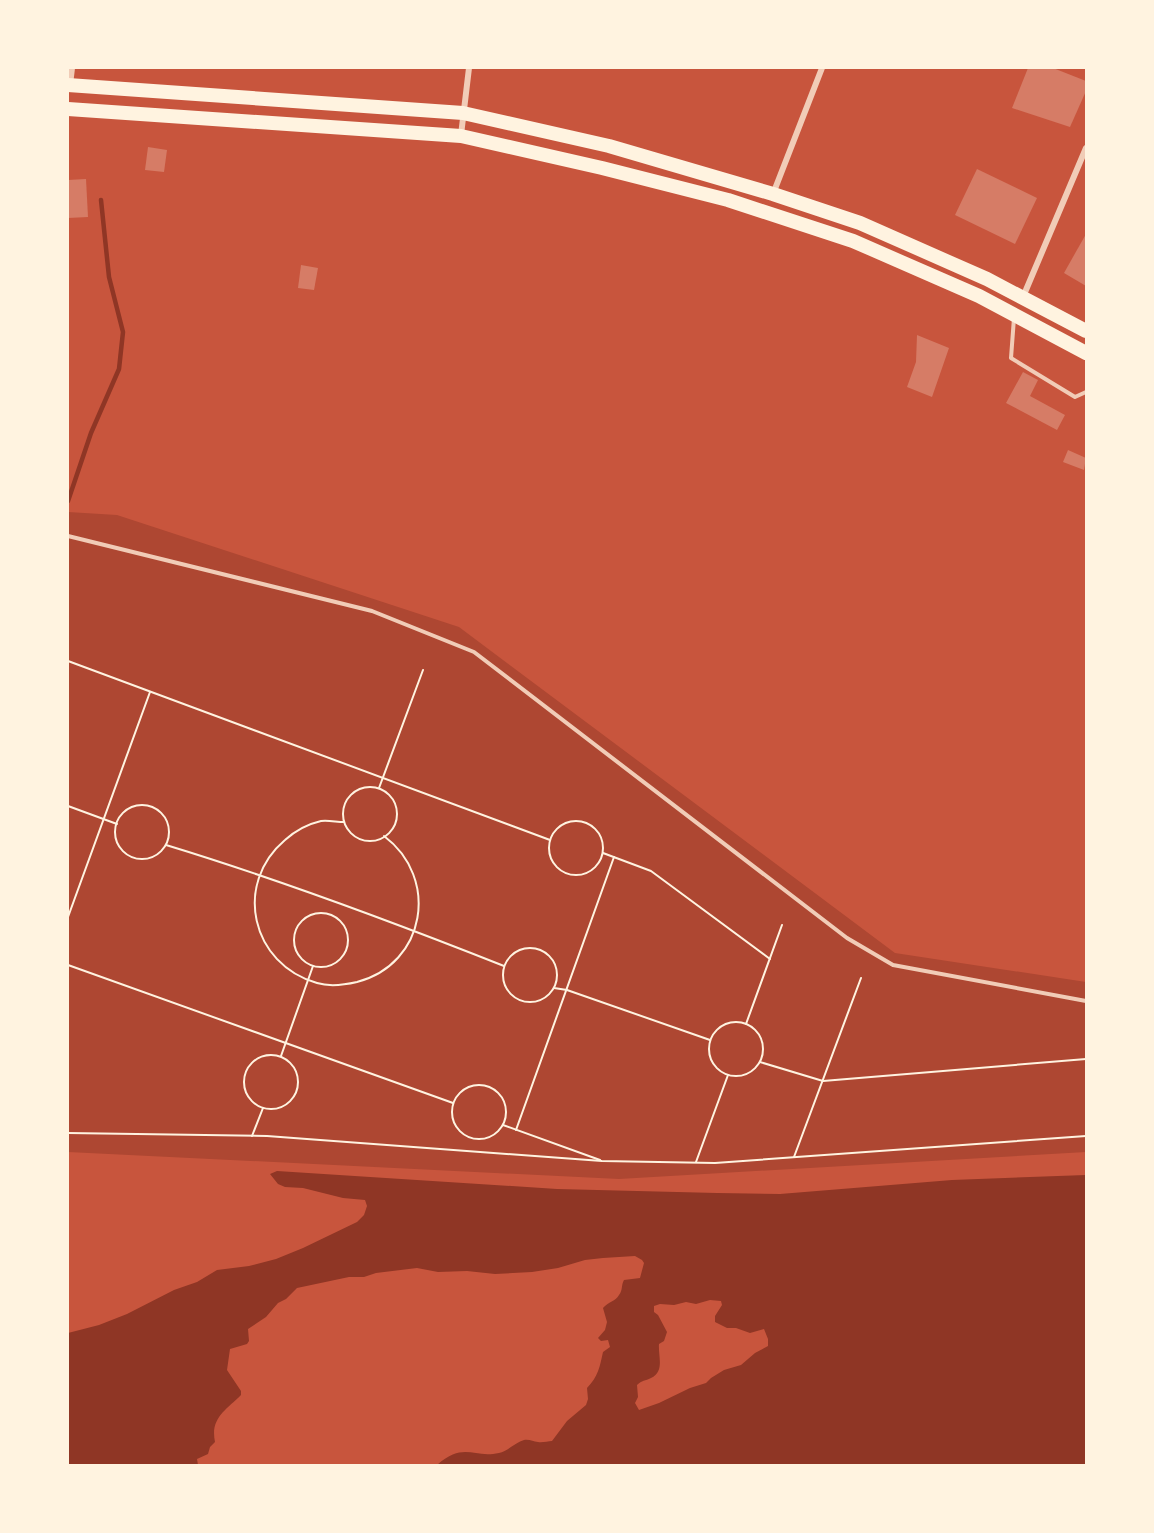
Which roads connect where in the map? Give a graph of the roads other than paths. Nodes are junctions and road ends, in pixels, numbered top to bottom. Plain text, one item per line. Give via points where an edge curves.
1 (70, 68) edge
2 (469, 68) edge
3 (822, 68) edge
4 (68, 85) edge
5 (68, 109) edge
6 (464, 113) junction
7 (461, 136) junction
8 (1086, 148) edge
9 (773, 194) junction
10 (1023, 298) junction
11 (1014, 314) junction
12 (1086, 331) edge
13 (1086, 353) edge
14 (1086, 392) edge
15 (68, 536) edge
16 (1086, 1001) edge

1 - 4 street
2 - 6 street
3 - 9 street
4 - 6 main road
5 - 7 main road
6 - 7 street
6 - 9 main road via 609,146
7 - 11 main road via 728,200 853,241
8 - 10 street
9 - 10 main road via 860,223
10 - 12 main road
11 - 13 main road
11 - 14 lane via 1011,358 1075,396
15 - 16 lane via 372,611 474,652 848,938 893,965

